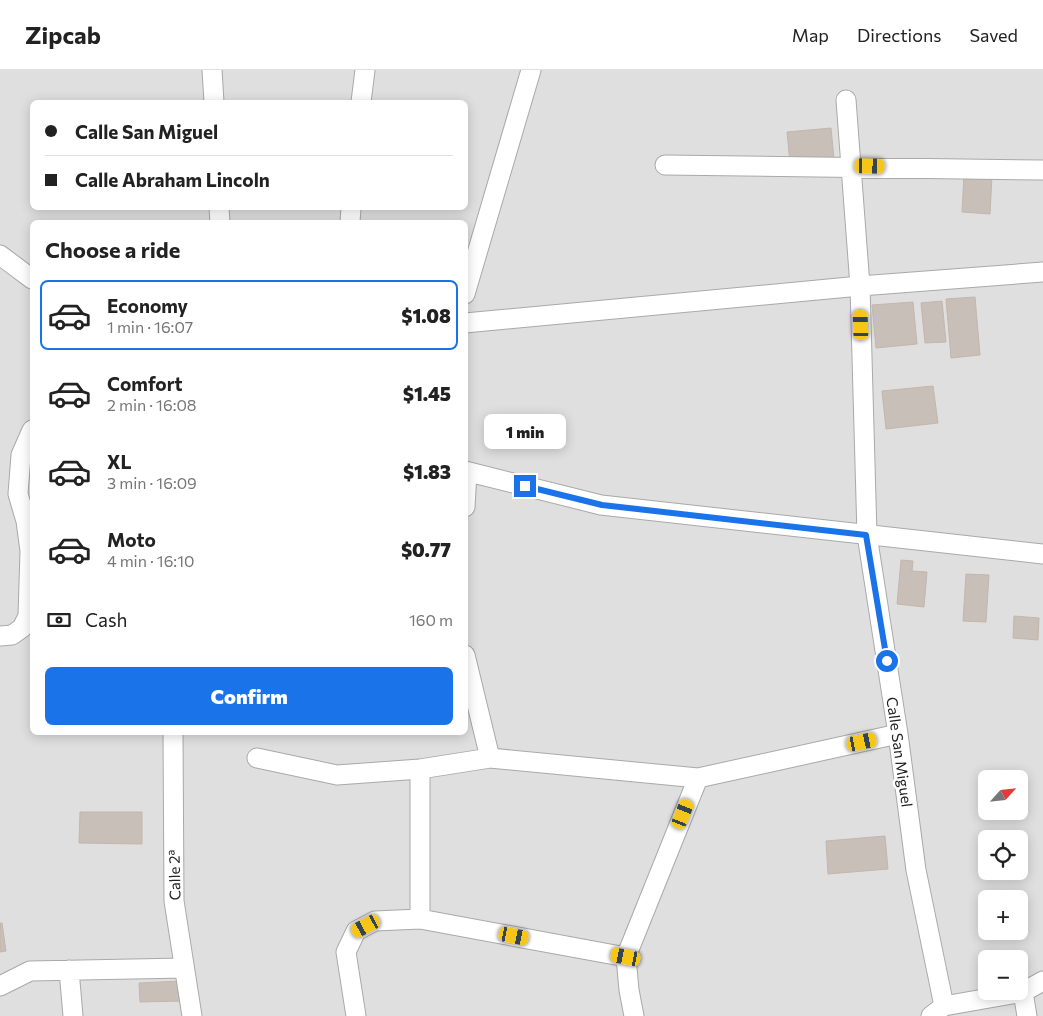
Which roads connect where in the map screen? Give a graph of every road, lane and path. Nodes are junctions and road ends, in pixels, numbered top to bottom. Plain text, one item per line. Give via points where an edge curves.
1 (212, 70) edge
2 (364, 70) edge
3 (530, 70) edge
4 (214, 100) edge
5 (361, 100) edge
6 (846, 100) dead end
7 (665, 165) dead end
8 (850, 166) junction
9 (1043, 170) edge
10 (0, 254) edge
11 (1043, 272) edge
12 (30, 277) edge
13 (468, 284) edge
14 (860, 286) junction
15 (468, 323) edge
16 (30, 434) edge
17 (468, 472) edge
18 (866, 535) junction
19 (30, 551) edge
20 (30, 551) edge
21 (1043, 554) edge
22 (0, 636) edge
23 (468, 667) edge
24 (898, 734) junction
25 (173, 735) edge
26 (256, 758) dead end
27 (490, 758) junction
28 (420, 769) junction
29 (698, 778) junction
30 (420, 919) junction
31 (626, 957) junction
32 (184, 968) junction
33 (69, 970) junction
34 (1043, 981) edge
35 (0, 986) edge
36 (1028, 989) edge
37 (987, 1000) edge
38 (1024, 1000) edge
39 (938, 1011) edge
40 (73, 1016) edge
41 (192, 1016) edge
42 (356, 1016) edge
43 (634, 1016) edge
44 (1027, 1016) edge

1 - 4 street
2 - 5 street
3 - 13 street
6 - 8 street, Calle San Miguel
7 - 8 street
8 - 9 street
8 - 14 street, Calle San Miguel
10 - 12 street
11 - 14 street
14 - 15 street
14 - 18 street, Calle San Miguel
16 - 19 street via 20,455 18,494
17 - 18 street via 602,505
18 - 21 street
18 - 24 street, Calle San Miguel
20 - 22 street via 28,616 22,628 12,635
23 - 27 street
24 - 29 street
24 - 39 street, Calle San Miguel
25 - 32 street, Calle 2ª via 174,901
26 - 28 street via 338,775
27 - 28 street
27 - 29 street
28 - 30 street
29 - 31 street
30 - 31 street
30 - 42 street via 375,921 356,931 346,952
31 - 43 street
32 - 33 street
32 - 41 street, Calle 2ª
33 - 35 street via 30,971
33 - 40 street
34 - 36 street
37 - 39 street
38 - 44 street

